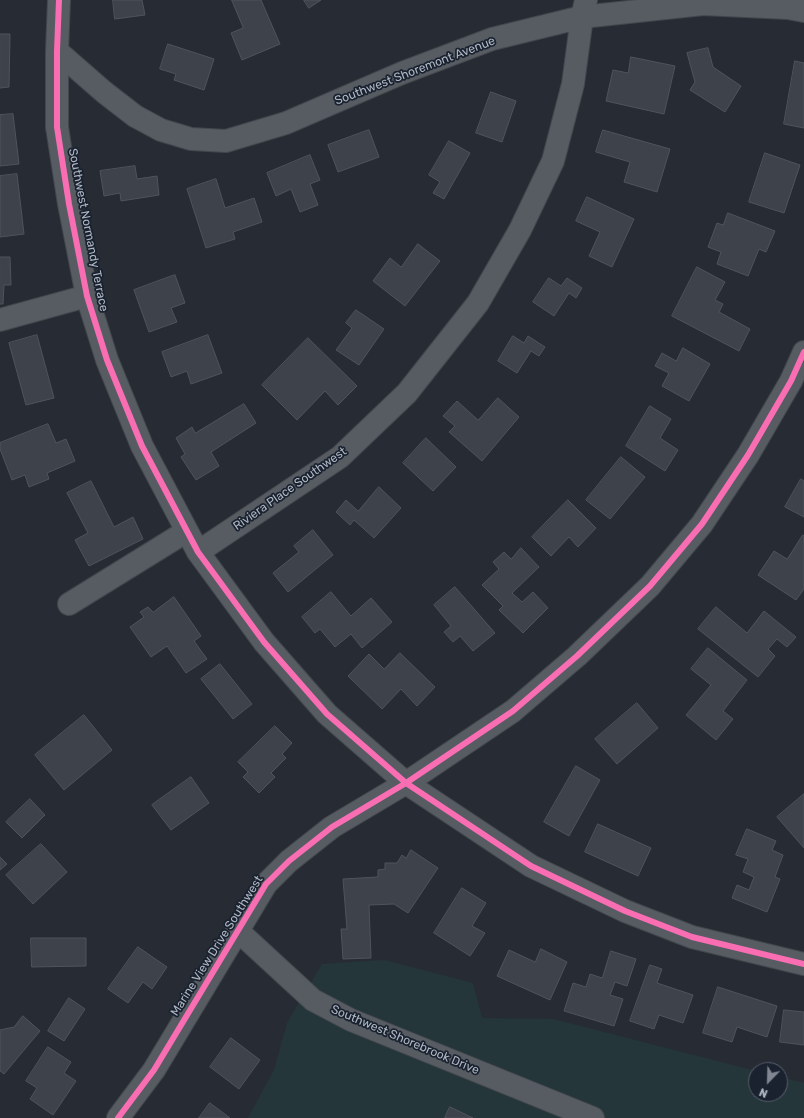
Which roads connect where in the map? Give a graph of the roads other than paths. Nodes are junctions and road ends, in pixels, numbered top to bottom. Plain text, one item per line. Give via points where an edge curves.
1 (59, 0) edge
2 (584, 9) edge
3 (804, 10) edge
4 (57, 51) junction
5 (87, 296) junction
6 (0, 320) edge
7 (804, 352) edge
8 (187, 531) junction
9 (198, 552) junction
10 (69, 604) dead end
11 (406, 783) junction
12 (237, 930) junction
13 (802, 959) edge
14 (118, 1118) edge
15 (593, 1118) edge

1 - 4 street, Southwest Normandy Terrace
2 - 3 street, Southwest Shoremont Avenue via 639,10 703,4
2 - 4 street, Southwest Shoremont Avenue via 492,39 402,73 286,123 226,141 191,139 161,130 136,116 104,92
2 - 9 street, Riviera Place Southwest via 573,84 553,161 520,230 478,303 407,393 340,457
4 - 5 street, Southwest Normandy Terrace via 57,127
5 - 6 street
5 - 8 street, Southwest Normandy Terrace via 106,360 142,446
7 - 11 street, Marine View Drive Southwest via 791,381 748,455 702,524 650,586 577,656 513,711
8 - 9 street, Southwest Normandy Terrace
8 - 10 street
9 - 11 street, Southwest Normandy Terrace via 264,642 327,714
11 - 12 street, Marine View Drive Southwest via 332,827 289,861 266,884
11 - 13 street, Southwest Normandy Terrace via 531,866 625,912 692,937
12 - 14 street, Marine View Drive Southwest via 154,1070
12 - 15 street, Southwest Shorebrook Drive via 313,1000 351,1020

